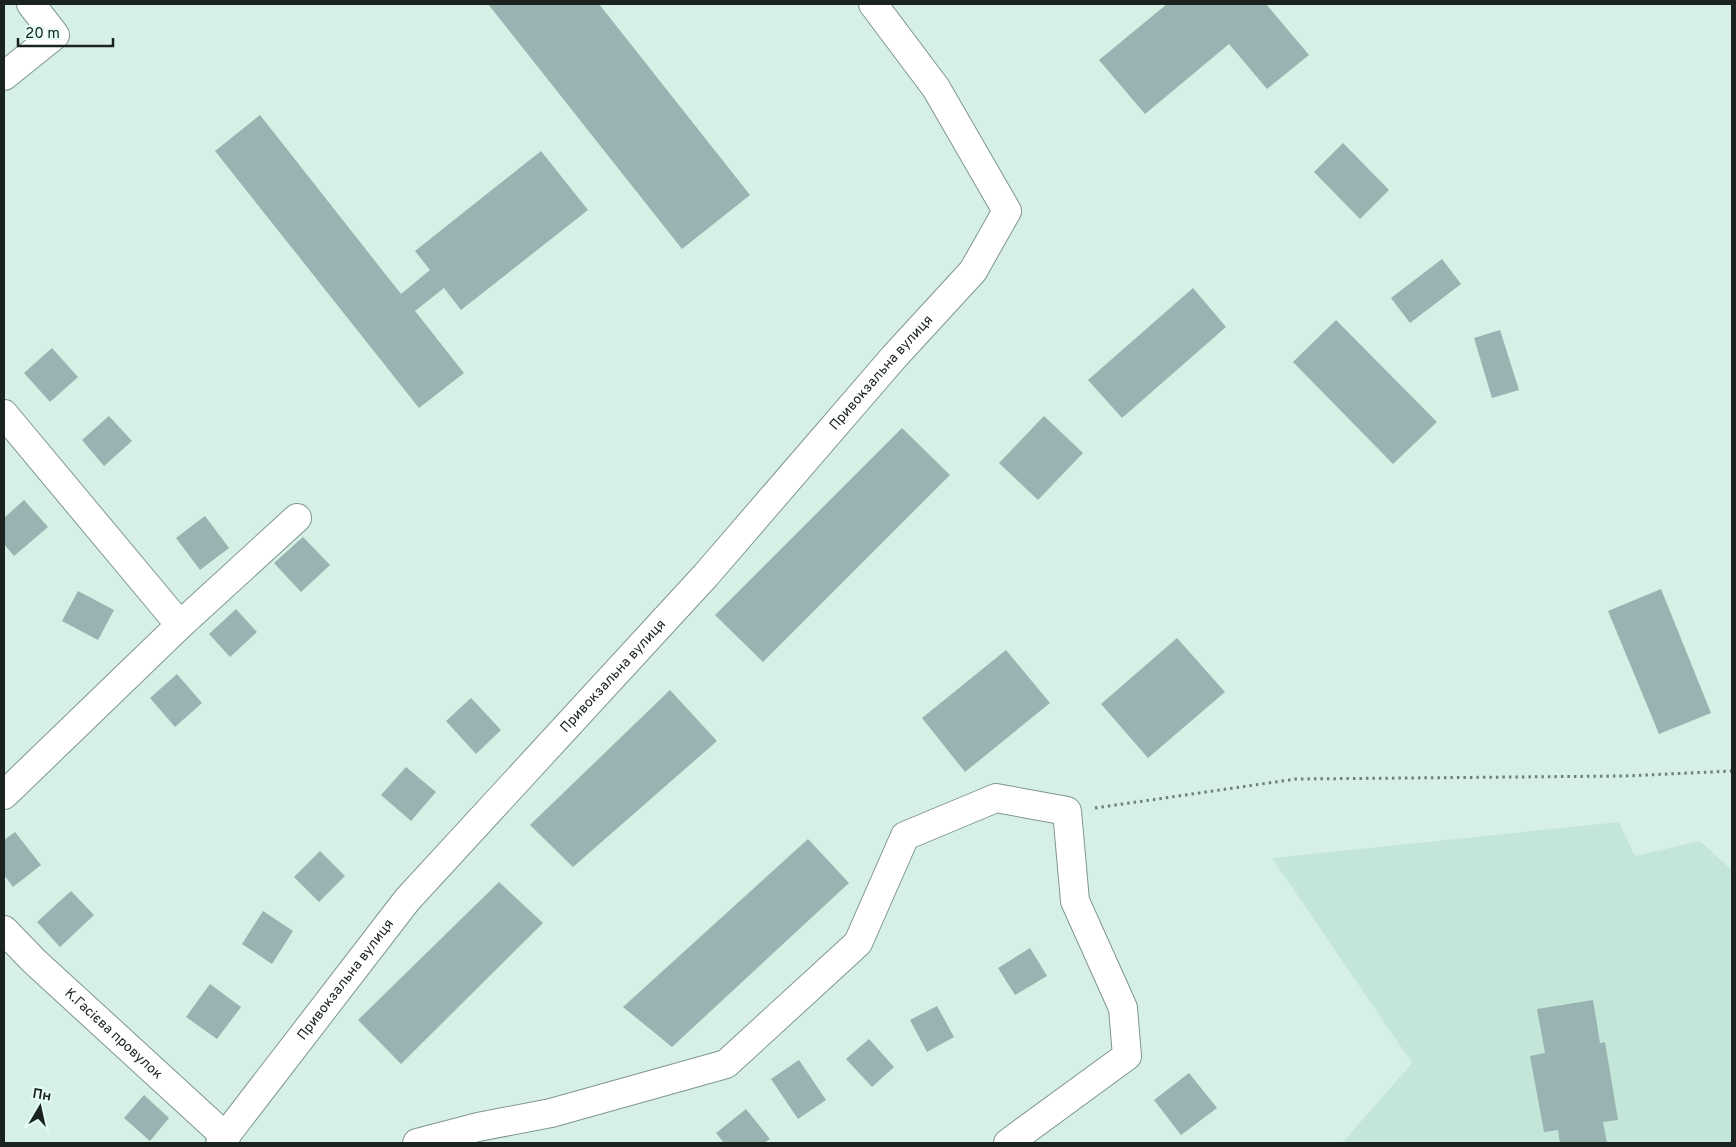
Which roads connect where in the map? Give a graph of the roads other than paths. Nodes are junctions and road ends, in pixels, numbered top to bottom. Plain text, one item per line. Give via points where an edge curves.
1 (31, 4) edge
2 (873, 4) edge
3 (4, 76) edge
4 (4, 414) edge
5 (297, 518) dead end
6 (180, 626) junction
7 (4, 796) edge
8 (4, 930) edge
9 (223, 1140) edge
10 (417, 1143) edge
11 (1008, 1143) edge

1 - 3 street via 55,35
2 - 9 street, Привокзальна вулиця via 936,88 1007,212 974,271 894,357 706,575 407,900
4 - 6 street
5 - 6 street
6 - 7 street
8 - 9 street, К.Гасієва провулок
10 - 11 street via 478,1127 551,1114 726,1064 858,943 905,836 996,798 1067,811 1075,901 1122,1008 1127,1056

